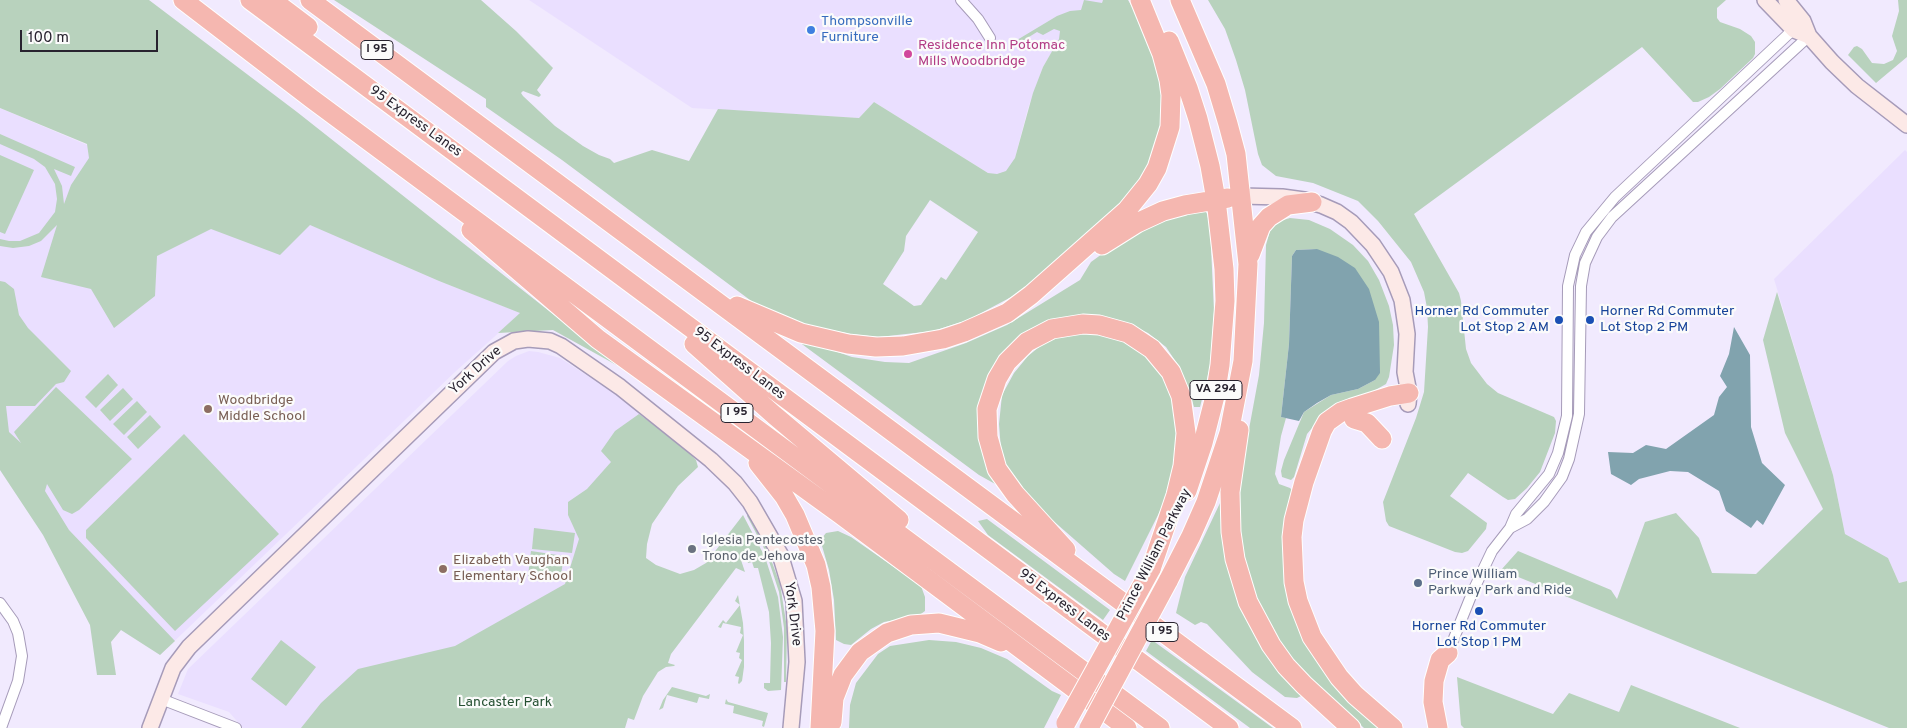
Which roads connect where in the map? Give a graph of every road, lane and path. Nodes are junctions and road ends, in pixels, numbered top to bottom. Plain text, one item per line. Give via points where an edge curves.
1 (183, 0) edge
2 (250, 0) edge
3 (272, 0) edge
4 (310, 0) edge
5 (961, 0) edge
6 (1140, 0) edge
7 (1149, 0) edge
8 (1180, 0) edge
9 (1765, 0) edge
10 (1786, 0) edge
11 (1798, 25) junction
12 (1809, 36) junction
13 (990, 38) dead end
14 (312, 99) junction
15 (1907, 125) edge
16 (476, 167) junction
17 (1241, 196) junction
18 (1216, 200) junction
19 (1312, 202) junction
20 (606, 264) junction
21 (1248, 264) junction
22 (1031, 295) junction
23 (718, 301) junction
24 (1243, 361) junction
25 (1402, 400) junction
26 (701, 413) junction
27 (1354, 418) junction
28 (1382, 440) dead end
29 (1317, 445) junction
30 (1510, 528) junction
31 (1150, 569) junction
32 (1093, 581) junction
33 (0, 603) edge
34 (1053, 648) junction
35 (1448, 652) junction
36 (1058, 676) junction
37 (161, 699) junction
38 (1064, 726) edge
39 (1, 728) edge
40 (150, 728) edge
41 (236, 728) edge
42 (791, 728) edge
43 (820, 728) edge
44 (832, 728) edge
45 (1089, 728) edge
46 (1127, 728) edge
47 (1160, 728) edge
48 (1228, 728) edge
49 (1292, 728) edge
50 (1351, 728) edge
51 (1393, 728) edge
52 (1438, 728) edge
53 (1448, 728) edge

1 - 14 highway, I 95
2 - 16 highway, 95 Express Lanes
3 - 16 highway via 344,54
4 - 23 highway, I 95
5 - 13 street
6 - 22 highway via 1169,80 1170,127 1164,151 1148,184 1127,210
7 - 18 highway, Prince William Parkway / VA 294 via 1188,88
8 - 17 highway, Prince William Parkway / VA 294 via 1221,100 1236,154
9 - 11 street
10 - 11 street
11 - 12 street
11 - 30 street via 1615,198 1586,232 1575,255 1568,286 1566,426 1549,474 1516,514
12 - 15 street via 1857,86
12 - 30 street via 1612,217 1597,237 1585,263 1581,286 1580,414 1573,447 1566,468 1551,494 1527,519
14 - 26 highway via 598,339
14 - 34 highway, I 95
16 - 20 highway, 95 Express Lanes
17 - 18 highway
17 - 19 street
17 - 21 highway, Prince William Parkway / VA 294
18 - 22 highway via 1150,216
18 - 31 highway, Prince William Parkway / VA 294 via 1225,301 1215,396 1190,484
19 - 21 highway via 1288,205 1269,217 1257,235
19 - 25 street via 1337,212 1351,222 1373,244 1391,272 1402,300 1407,334
20 - 34 highway via 774,415
20 - 48 highway, 95 Express Lanes
21 - 24 highway, Prince William Parkway / VA 294
22 - 23 highway via 1007,313 964,332 921,344 876,346 801,334 745,308
23 - 32 highway, I 95
24 - 45 highway, Prince William Parkway / VA 294, bridge via 1229,433 1206,502 1168,582
24 - 50 highway via 1242,410 1230,492 1235,559 1241,581 1258,622 1286,666
25 - 27 highway
25 - 29 highway via 1352,408 1333,417 1322,431
26 - 36 highway
26 - 43 highway via 769,475 796,515 808,543 816,565 823,606
27 - 28 highway via 1367,423
27 - 29 highway
29 - 51 highway via 1298,502 1292,537 1298,601 1312,637 1339,678
30 - 35 street via 1488,559
31 - 32 highway via 1183,466 1186,433 1178,385 1162,360 1146,344 1128,333 1099,325 1052,329 1035,338 1007,362 990,395 986,423 988,437 997,469 1005,482
31 - 38 highway, Prince William Parkway / VA 294, bridge
32 - 49 highway, I 95
33 - 39 street via 18,633 22,656 18,681
34 - 47 highway, I 95
35 - 52 highway via 1440,660 1434,681 1433,702
35 - 53 highway via 1442,706
36 - 44 highway via 980,633 939,623 911,624 875,640 850,663 834,698
36 - 46 highway
37 - 40 street, York Drive
37 - 41 street
37 - 42 street, York Drive via 173,668 189,647 482,364 504,346 539,339 561,346 620,387 711,460 735,484 763,522 780,554 794,602 797,662

